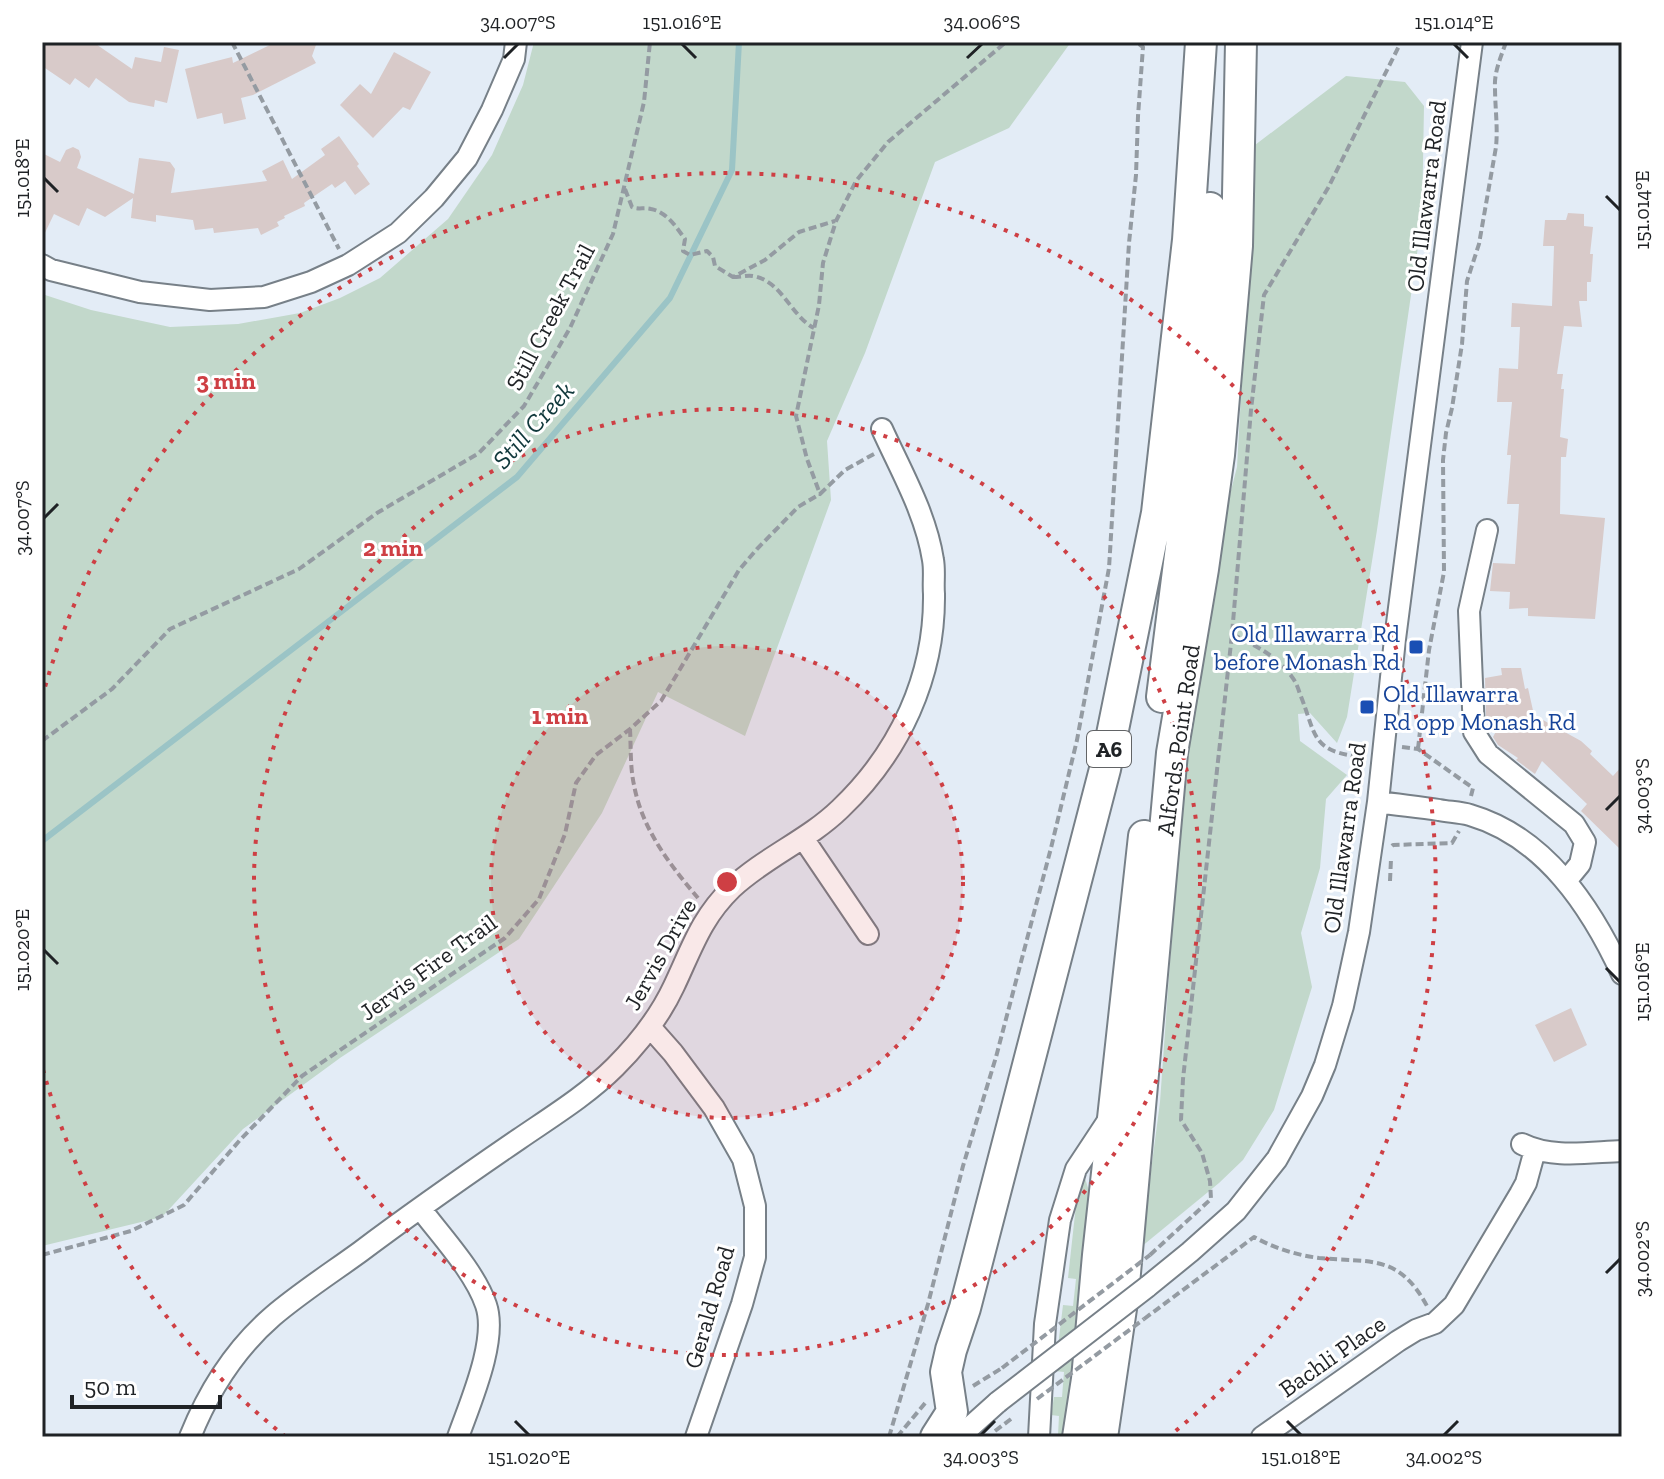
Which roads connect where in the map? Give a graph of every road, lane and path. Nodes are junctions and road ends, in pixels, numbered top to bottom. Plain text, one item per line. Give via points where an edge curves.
1 (232, 42) edge
2 (516, 42) edge
3 (650, 42) edge
4 (1006, 42) edge
5 (1136, 42) edge
6 (1201, 42) edge
7 (1217, 42) edge
8 (1241, 42) edge
9 (1401, 42) edge
10 (1472, 42) edge
11 (1506, 42) edge
12 (624, 187) junction
13 (836, 221) junction
14 (42, 265) edge
15 (348, 265) junction
16 (733, 277) junction
17 (814, 328) junction
18 (882, 429) joint
19 (820, 494) junction
20 (1487, 530) dead end
21 (1232, 634) junction
22 (630, 729) junction
23 (42, 741) edge
24 (1418, 749) junction
25 (1384, 752) junction
26 (1378, 802) junction
27 (1468, 814) junction
28 (803, 838) junction
29 (1390, 881) dead end
30 (1566, 881) junction
31 (710, 912) junction
32 (868, 934) dead end
33 (1622, 974) edge
34 (650, 1027) junction
35 (1115, 1110) junction
36 (1622, 1151) edge
37 (420, 1208) junction
38 (42, 1255) edge
39 (1435, 1323) junction
40 (967, 1387) dead end
41 (928, 1400) dead end
42 (1032, 1403) dead end
43 (1020, 1412) dead end
44 (995, 1431) dead end
45 (190, 1437) edge
46 (458, 1437) edge
47 (696, 1437) edge
48 (889, 1437) edge
49 (897, 1437) edge
50 (936, 1437) edge
51 (959, 1437) edge
52 (1039, 1437) edge
53 (1078, 1437) edge
54 (1102, 1437) edge
55 (1262, 1437) edge

1 - 15 path
2 - 15 street via 514,59 467,158 398,233
3 - 12 path, Still Creek Trail via 644,102
4 - 13 path via 888,142 856,181
5 - 48 path via 1143,47 1136,175 1101,619 1051,848
6 - 50 highway, A6 via 1188,240 1157,513 1105,769 951,1350 946,1372 952,1412
7 - 35 highway, Alfords Point Road / A6 via 1218,103 1196,429 1136,898
8 - 54 highway, Alfords Point Road via 1237,246 1219,455 1172,753 1123,1295
9 - 21 path via 1328,188 1264,295
10 - 25 street, Old Illawarra Road
11 - 24 path via 1494,85 1496,147 1467,281 1446,433 1444,572
12 - 16 path via 632,207 650,208 670,219 685,239 683,251 707,251 715,266
12 - 23 path, Still Creek Trail via 613,234 570,328 524,406 479,453 377,513 299,569 170,629 112,689
13 - 16 path via 799,232
13 - 17 path via 823,263
14 - 15 street via 140,292 210,300 264,297
16 - 17 path via 766,282
17 - 19 path via 796,416
18 - 19 path, Jervis Fire Trail via 873,456 845,470
18 - 28 street, Jervis Drive via 918,508 933,561 934,617 924,674 901,731 867,782
19 - 22 path, Jervis Fire Trail via 798,507 739,570 661,701
20 - 30 street via 1469,611 1474,732 1488,754 1574,824 1585,842 1580,864
21 - 25 path via 1273,655 1295,680 1312,731 1325,746 1342,755
21 - 40 path, bridge via 1182,1093 1181,1120 1202,1153 1211,1199 1150,1255 1002,1368
22 - 31 path via 634,786 651,833
22 - 38 path, Jervis Fire Trail via 596,755 576,783 565,834 539,899 505,938 302,1076 184,1205 131,1231
24 - 25 path
24 - 27 path via 1473,788
25 - 26 street, Old Illawarra Road
26 - 27 street
26 - 51 street, Old Illawarra Road, bridge via 1343,1006 1312,1096 1277,1159 1236,1211 1190,1252
27 - 29 path via 1452,843 1393,845
27 - 30 street via 1527,845
28 - 31 street, Jervis Drive via 733,887
28 - 32 street
30 - 33 street via 1594,919
31 - 34 street, Jervis Drive
34 - 37 street, Jervis Drive via 614,1068 573,1102
34 - 47 street, Gerald Road via 714,1108 743,1159 755,1206 752,1269
35 - 52 street via 1076,1169 1060,1220 1045,1324
35 - 53 highway, Alfords Point Road / A6
36 - 39 street via 1528,1147 1526,1183 1454,1305
37 - 45 street, Jervis Drive via 273,1316 217,1383
37 - 46 street via 476,1283 487,1308 489,1334
39 - 42 path, bridge via 1414,1286 1397,1270 1371,1261 1286,1252 1254,1237
39 - 55 street, Bachli Place via 1398,1341
41 - 49 path
43 - 44 path, bridge

